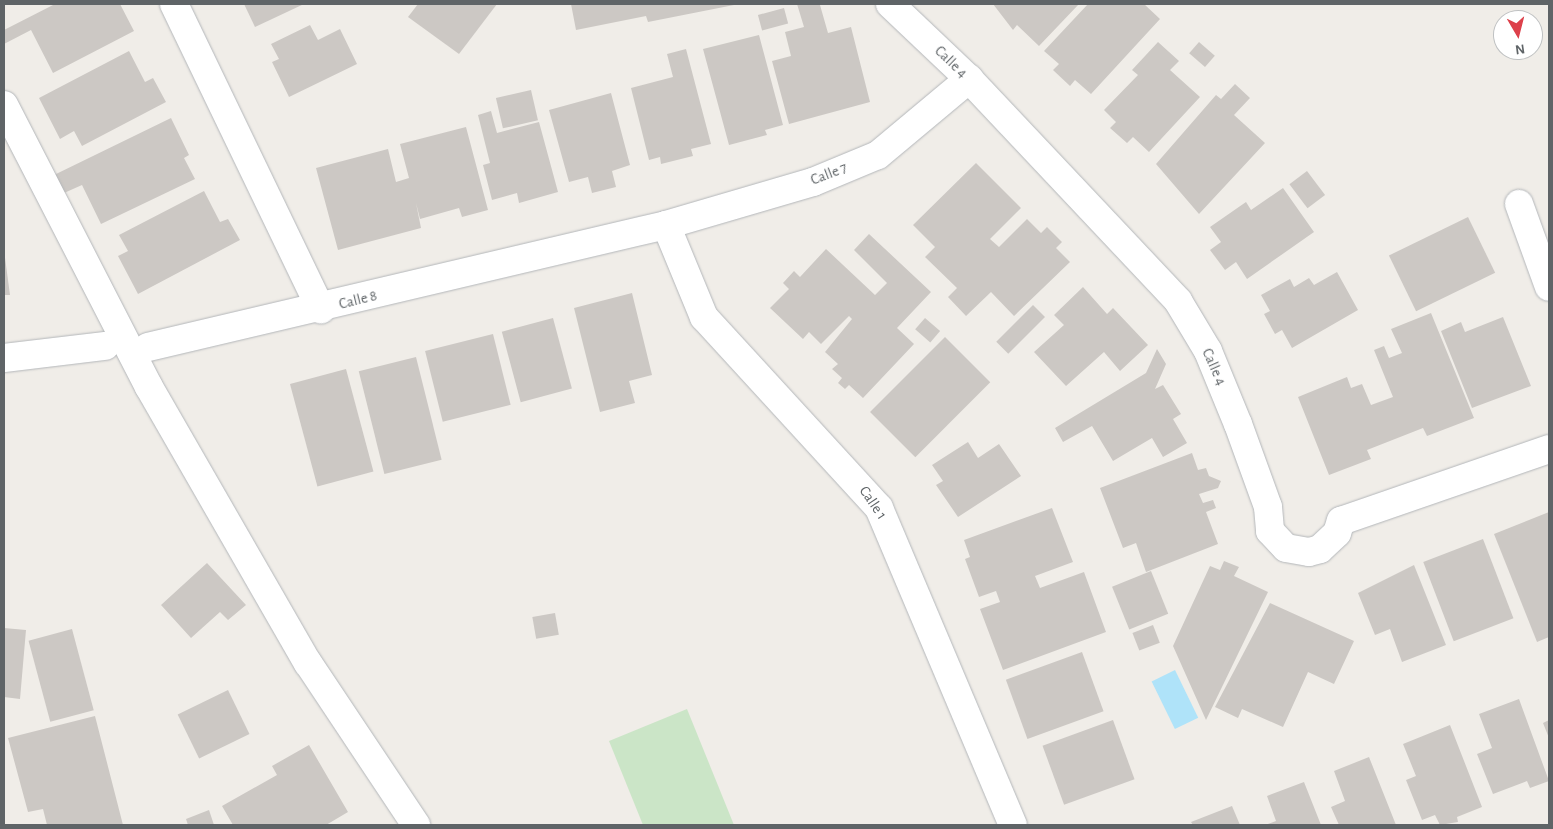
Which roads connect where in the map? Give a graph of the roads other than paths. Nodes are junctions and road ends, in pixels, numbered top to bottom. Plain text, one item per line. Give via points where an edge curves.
1 (174, 4) edge
2 (890, 4) edge
3 (969, 79) junction
4 (4, 105) edge
5 (1519, 204) dead end
6 (666, 225) junction
7 (1549, 287) edge
8 (321, 309) junction
9 (105, 346) dead end
10 (148, 347) dead end
11 (4, 358) edge
12 (1549, 449) edge
13 (416, 825) edge
14 (1013, 825) edge

1 - 8 street, Calle 8
2 - 3 street, Calle 4
3 - 6 street, Calle 7 via 878,155 813,182
3 - 12 street, Calle 4 via 1178,301 1208,351 1234,415 1268,507 1270,531 1286,548 1309,552 1320,549 1337,533 1341,521
4 - 13 street via 149,386 308,663
5 - 7 street
6 - 8 street, Calle 8
6 - 14 street, Calle 1 via 704,317 879,508
8 - 10 street
9 - 11 street

